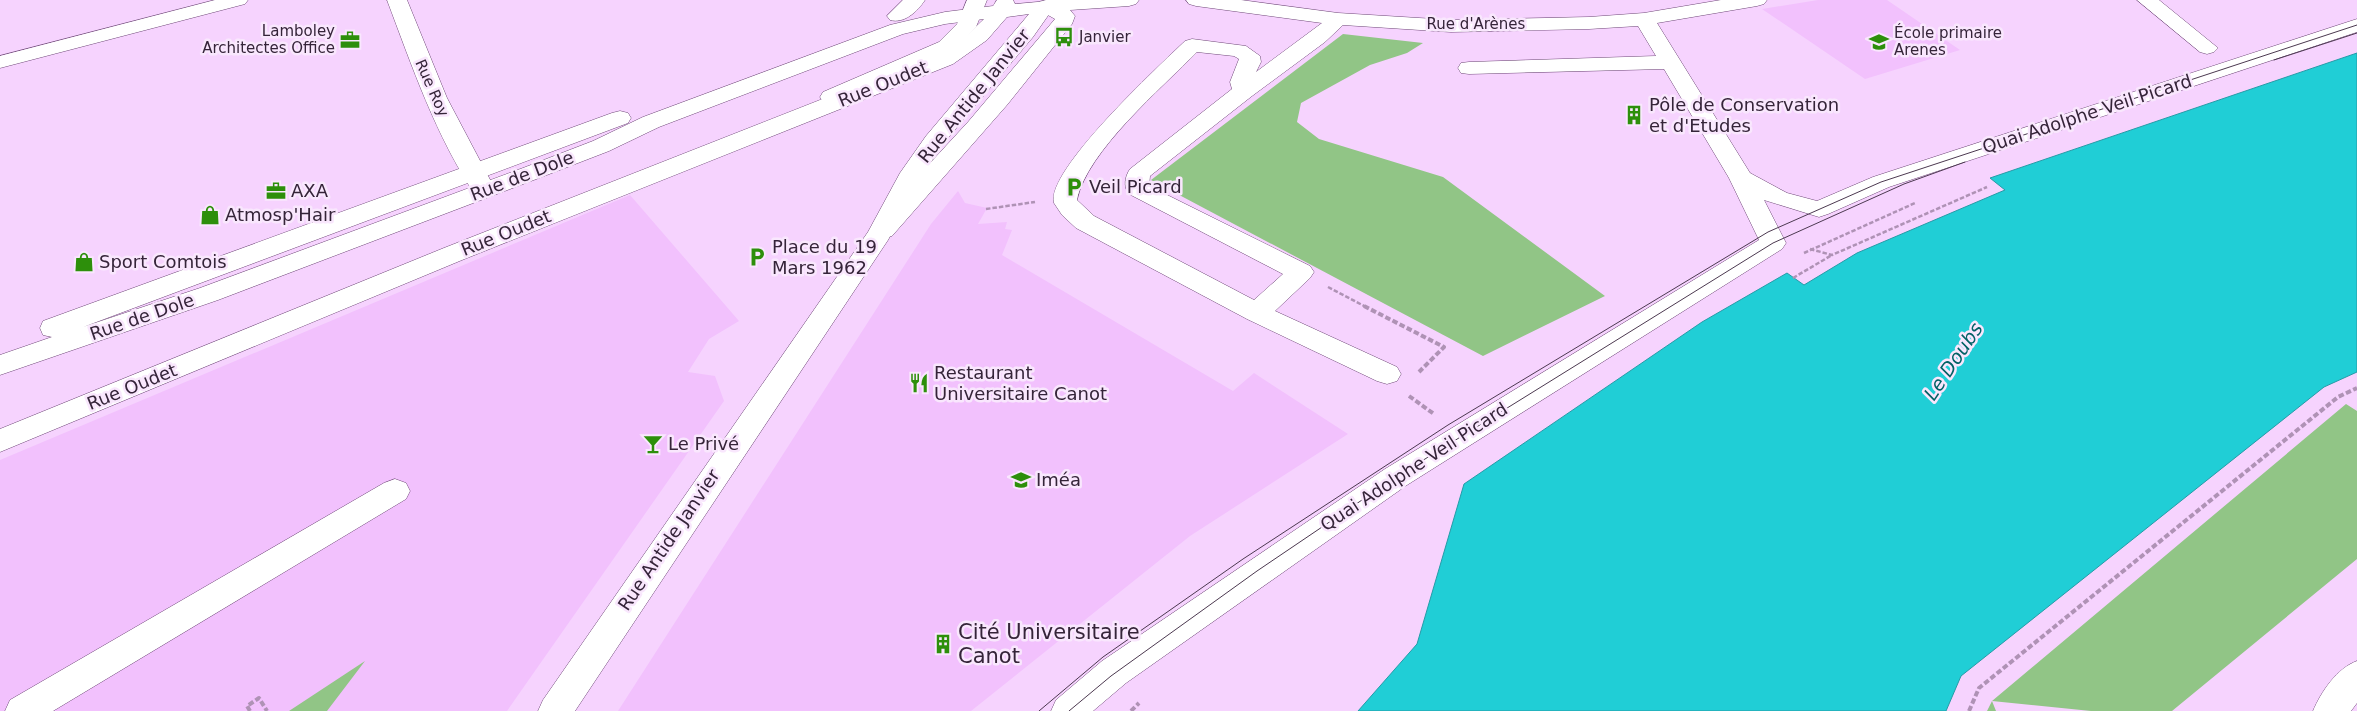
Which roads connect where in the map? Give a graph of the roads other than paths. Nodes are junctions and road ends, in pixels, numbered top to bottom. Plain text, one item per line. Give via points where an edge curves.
1 (238, 0) edge
2 (397, 0) edge
3 (915, 0) edge
4 (1130, 0) edge
5 (1196, 0) edge
6 (1756, 0) edge
7 (2146, 0) edge
8 (1047, 3) edge
9 (972, 5) edge
10 (1004, 5) edge
11 (897, 16) junction
12 (1338, 19) junction
13 (1644, 19) junction
14 (2357, 24) edge
15 (2207, 48) dead end
16 (0, 62) edge
17 (1670, 62) junction
18 (1469, 68) dead end
19 (1244, 91) junction
20 (714, 149) junction
21 (1740, 178) junction
22 (478, 182) junction
23 (1256, 312) junction
24 (0, 348) edge
25 (0, 366) edge
26 (1394, 382) road end
27 (0, 441) edge
28 (395, 491) dead end
29 (2357, 676) edge
30 (22, 711) edge
31 (555, 711) edge
32 (1068, 711) edge
33 (2330, 711) edge

1 - 16 main road
2 - 22 main road, Rue Roy via 432,90
3 - 11 main road
4 - 8 main road
5 - 12 main road, Rue d'Arènes
6 - 13 main road, Rue d'Arènes
7 - 15 main road
8 - 10 main road, Rue de Dole
8 - 31 main road, Rue Antide Janvier via 1061,12 1065,20 996,105 878,234
9 - 10 main road, Rue de Dole
9 - 11 main road, Rue de Dole
9 - 20 main road via 958,37 933,53
9 - 22 main road, Rue de Dole via 890,32 651,122 601,146
10 - 20 main road, Rue Oudet via 981,35 945,59 781,126
11 - 22 main road, Rue de Dole
12 - 13 main road, Rue d'Arènes via 1451,26
12 - 19 main road via 1318,38
13 - 17 main road
14 - 21 main road, Quai Adolphe Veil Picard via 1881,182 1819,209 1778,198
17 - 18 main road
17 - 21 main road
19 - 23 main road via 1138,174 1137,190 1302,272
19 - 23 main road via 1241,82 1250,62 1249,56 1239,50 1192,45 1085,156 1067,184 1064,198 1067,206 1085,222
20 - 27 main road, Rue Oudet
21 - 32 main road, Quai Adolphe Veil Picard via 1773,243 1459,435 1138,655
22 - 24 main road, Rue de Dole
22 - 25 main road, Rue de Dole via 209,294
23 - 26 main road
28 - 30 main road
29 - 33 main road

